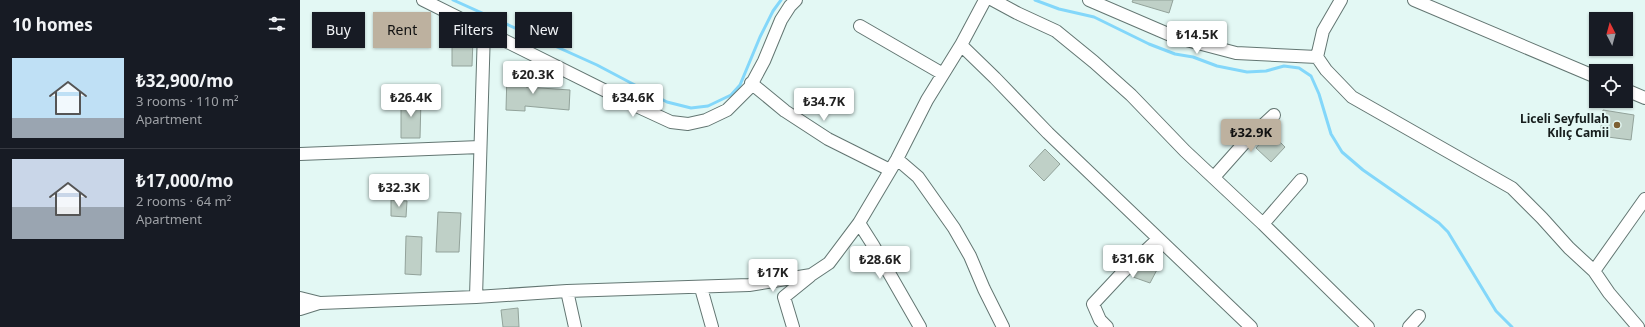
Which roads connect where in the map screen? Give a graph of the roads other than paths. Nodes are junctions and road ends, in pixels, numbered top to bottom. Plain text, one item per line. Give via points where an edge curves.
1 (423, 0) edge
2 (796, 0) edge
3 (985, 0) edge
4 (993, 0) edge
5 (1089, 0) edge
6 (1341, 0) edge
7 (1414, 0) edge
8 (447, 12) edge
9 (860, 26) dead end
10 (507, 41) edge
11 (961, 45) junction
12 (483, 48) edge
13 (1317, 57) junction
14 (943, 74) junction
15 (1589, 74) edge
16 (751, 83) junction
17 (1633, 93) edge
18 (1645, 98) edge
19 (1274, 115) dead end
20 (480, 147) junction
21 (300, 154) edge
22 (897, 159) junction
23 (890, 170) junction
24 (1214, 177) junction
25 (1302, 180) dead end
26 (1645, 199) edge
27 (859, 222) junction
28 (1263, 224) junction
29 (1158, 239) junction
30 (1594, 271) junction
31 (811, 275) junction
32 (701, 288) junction
33 (567, 291) junction
34 (476, 297) junction
35 (300, 298) edge
36 (320, 303) junction
37 (300, 309) edge
38 (1419, 316) dead end
39 (575, 327) edge
40 (712, 327) edge
41 (793, 327) edge
42 (920, 327) edge
43 (1003, 327) edge
44 (1107, 327) edge
45 (1251, 327) edge
46 (1368, 327) edge
47 (1409, 327) edge
48 (1638, 327) edge

1 - 8 street
2 - 16 street via 781,20 764,61
3 - 11 street
4 - 24 street via 1067,40 1131,95
5 - 13 street via 1175,37 1236,53
6 - 13 street via 1323,31
7 - 15 street
9 - 14 street
10 - 16 street via 671,122 688,124 706,120 727,110
11 - 14 street
11 - 29 street
12 - 20 street
13 - 30 street via 1352,97 1512,188
14 - 22 street
16 - 23 street via 785,111 828,139
17 - 18 street
19 - 24 street via 1246,141
20 - 21 street
20 - 34 street
22 - 23 street
22 - 43 street via 918,177 954,228
23 - 27 street
24 - 28 street
25 - 28 street
26 - 30 street
27 - 31 street via 829,263
27 - 42 street
28 - 46 street
29 - 44 street via 1093,304 1100,320
29 - 45 street
30 - 48 street
31 - 32 street via 749,285
31 - 41 street via 784,297
32 - 33 street
32 - 40 street
33 - 34 street
33 - 39 street
34 - 36 street
35 - 36 street
36 - 37 street
38 - 47 street

